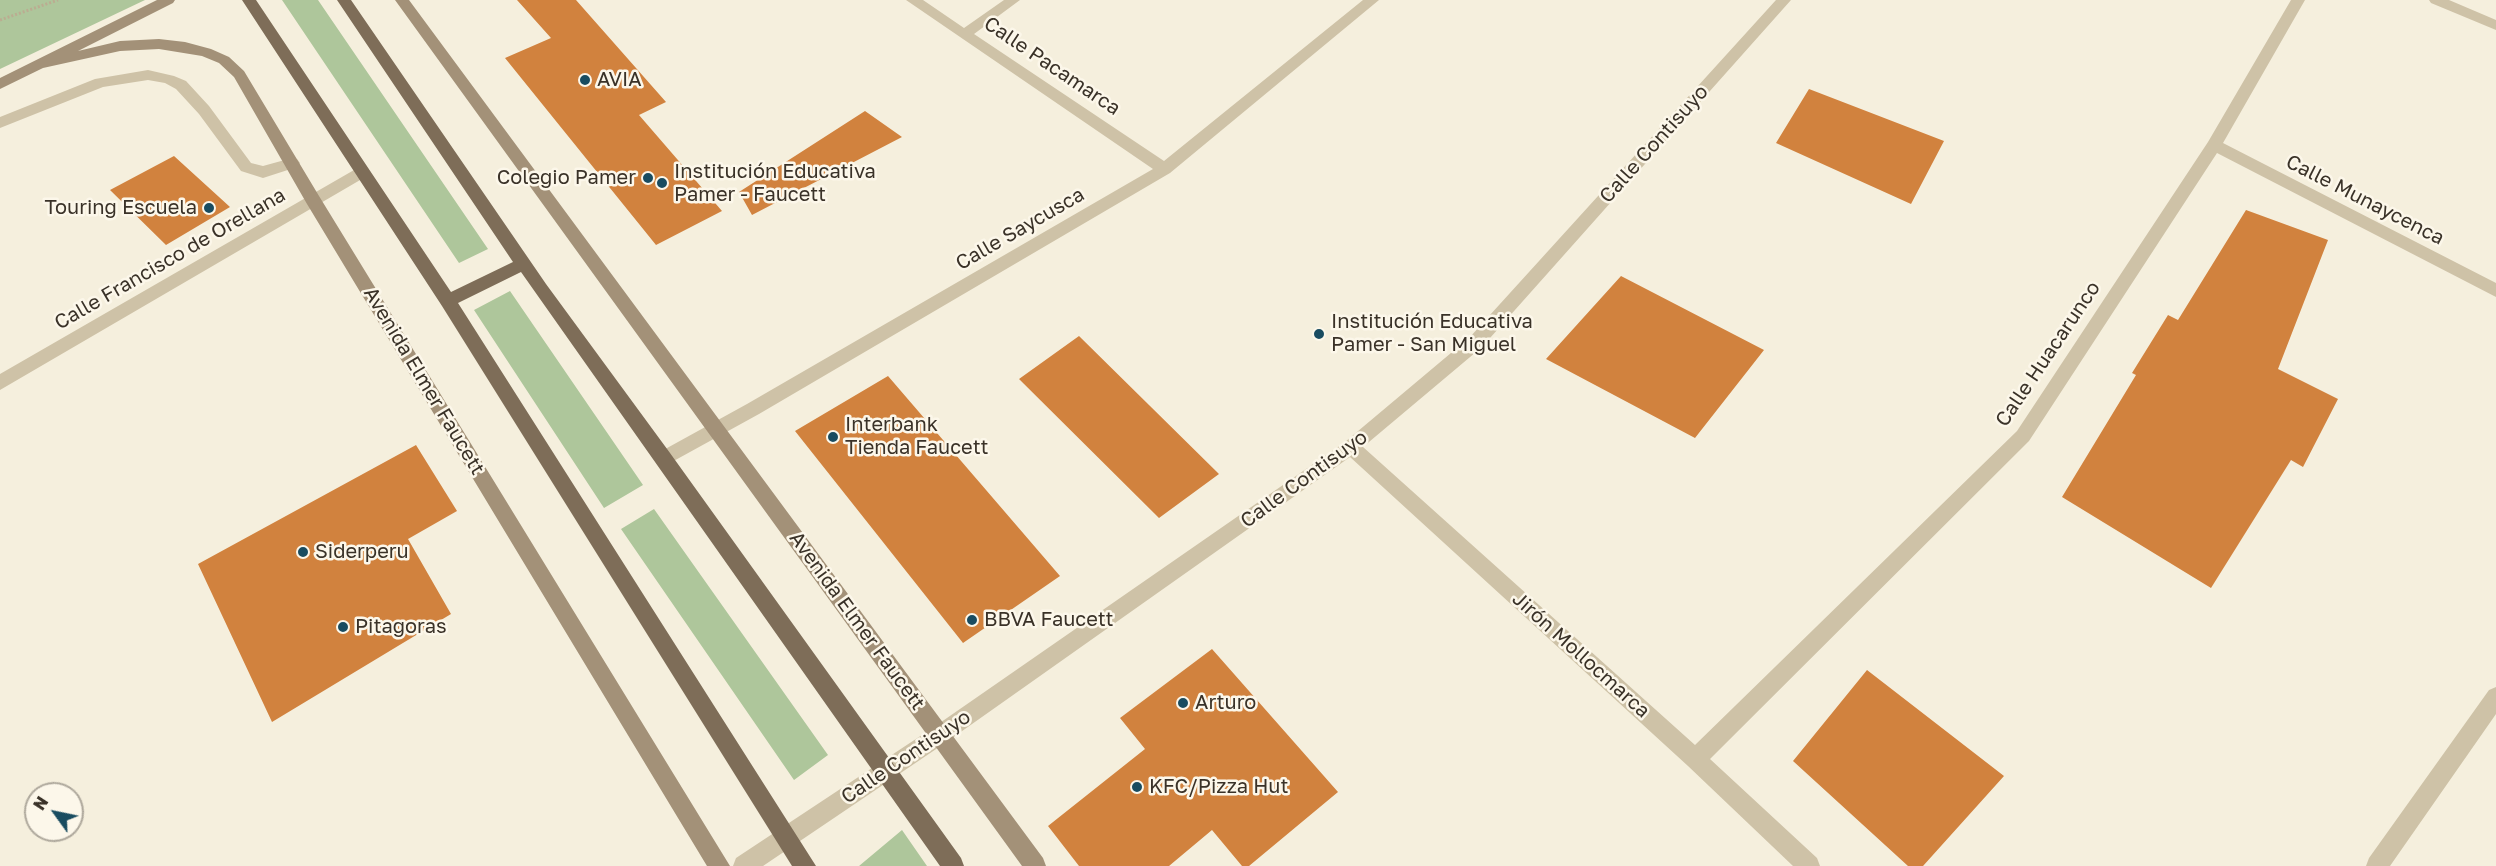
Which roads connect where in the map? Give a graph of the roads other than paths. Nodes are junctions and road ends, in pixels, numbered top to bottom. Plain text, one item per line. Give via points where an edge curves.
1 (168, 0) edge
2 (249, 0) edge
3 (345, 0) edge
4 (402, 0) edge
5 (913, 0) edge
6 (1013, 0) edge
7 (1372, 0) edge
8 (1785, 0) edge
9 (2298, 0) edge
10 (2436, 0) edge
11 (2496, 26) edge
12 (966, 33) junction
13 (41, 64) junction
14 (0, 84) edge
15 (0, 123) edge
16 (2214, 145) junction
17 (292, 163) junction
18 (1165, 169) junction
19 (361, 172) junction
20 (313, 200) junction
21 (523, 264) junction
22 (2496, 291) edge
23 (447, 301) junction
24 (0, 383) edge
25 (715, 428) junction
26 (1352, 447) junction
27 (663, 458) junction
28 (2496, 697) edge
29 (940, 734) junction
30 (1695, 759) junction
31 (887, 770) junction
32 (787, 837) junction
33 (719, 866) edge
34 (744, 866) edge
35 (805, 866) edge
36 (953, 866) edge
37 (1035, 866) edge
38 (1809, 866) edge
39 (2377, 866) edge

1 - 13 main road
2 - 19 main road
3 - 21 main road
4 - 25 main road, Avenida Elmer Faucett
5 - 12 street, Calle Pacamarca
6 - 12 street
7 - 18 street, Calle Saycusca
8 - 26 street, Calle Contisuyo via 1476,342
9 - 16 street, Calle Huacarunco
10 - 11 street
12 - 18 street, Calle Pacamarca
13 - 14 main road
13 - 17 main road, Avenida Elmer Faucett via 120,46 159,44 206,52 224,60 239,74
15 - 17 street via 100,82 148,75 182,85 246,167 263,172
16 - 22 street, Calle Munaycenca
16 - 30 street, Calle Huacarunco via 2023,436
17 - 20 main road, Avenida Elmer Faucett
18 - 25 street, Calle Saycusca
19 - 20 street, Calle Francisco de Orellana
19 - 23 main road
20 - 24 street, Calle Francisco de Orellana
20 - 33 main road, Avenida Elmer Faucett
21 - 23 main road
21 - 27 main road
23 - 32 main road
25 - 27 street, Calle Saycusca
25 - 29 main road, Avenida Elmer Faucett
26 - 29 street, Calle Contisuyo
26 - 30 street, Jirón Mollocmarca
27 - 31 main road
28 - 39 street
29 - 31 street, Calle Contisuyo
29 - 37 main road, Avenida Elmer Faucett
30 - 38 street, Jirón Mollocmarca
31 - 32 street, Calle Contisuyo
31 - 36 main road
32 - 34 street, Calle Contisuyo
32 - 35 main road

